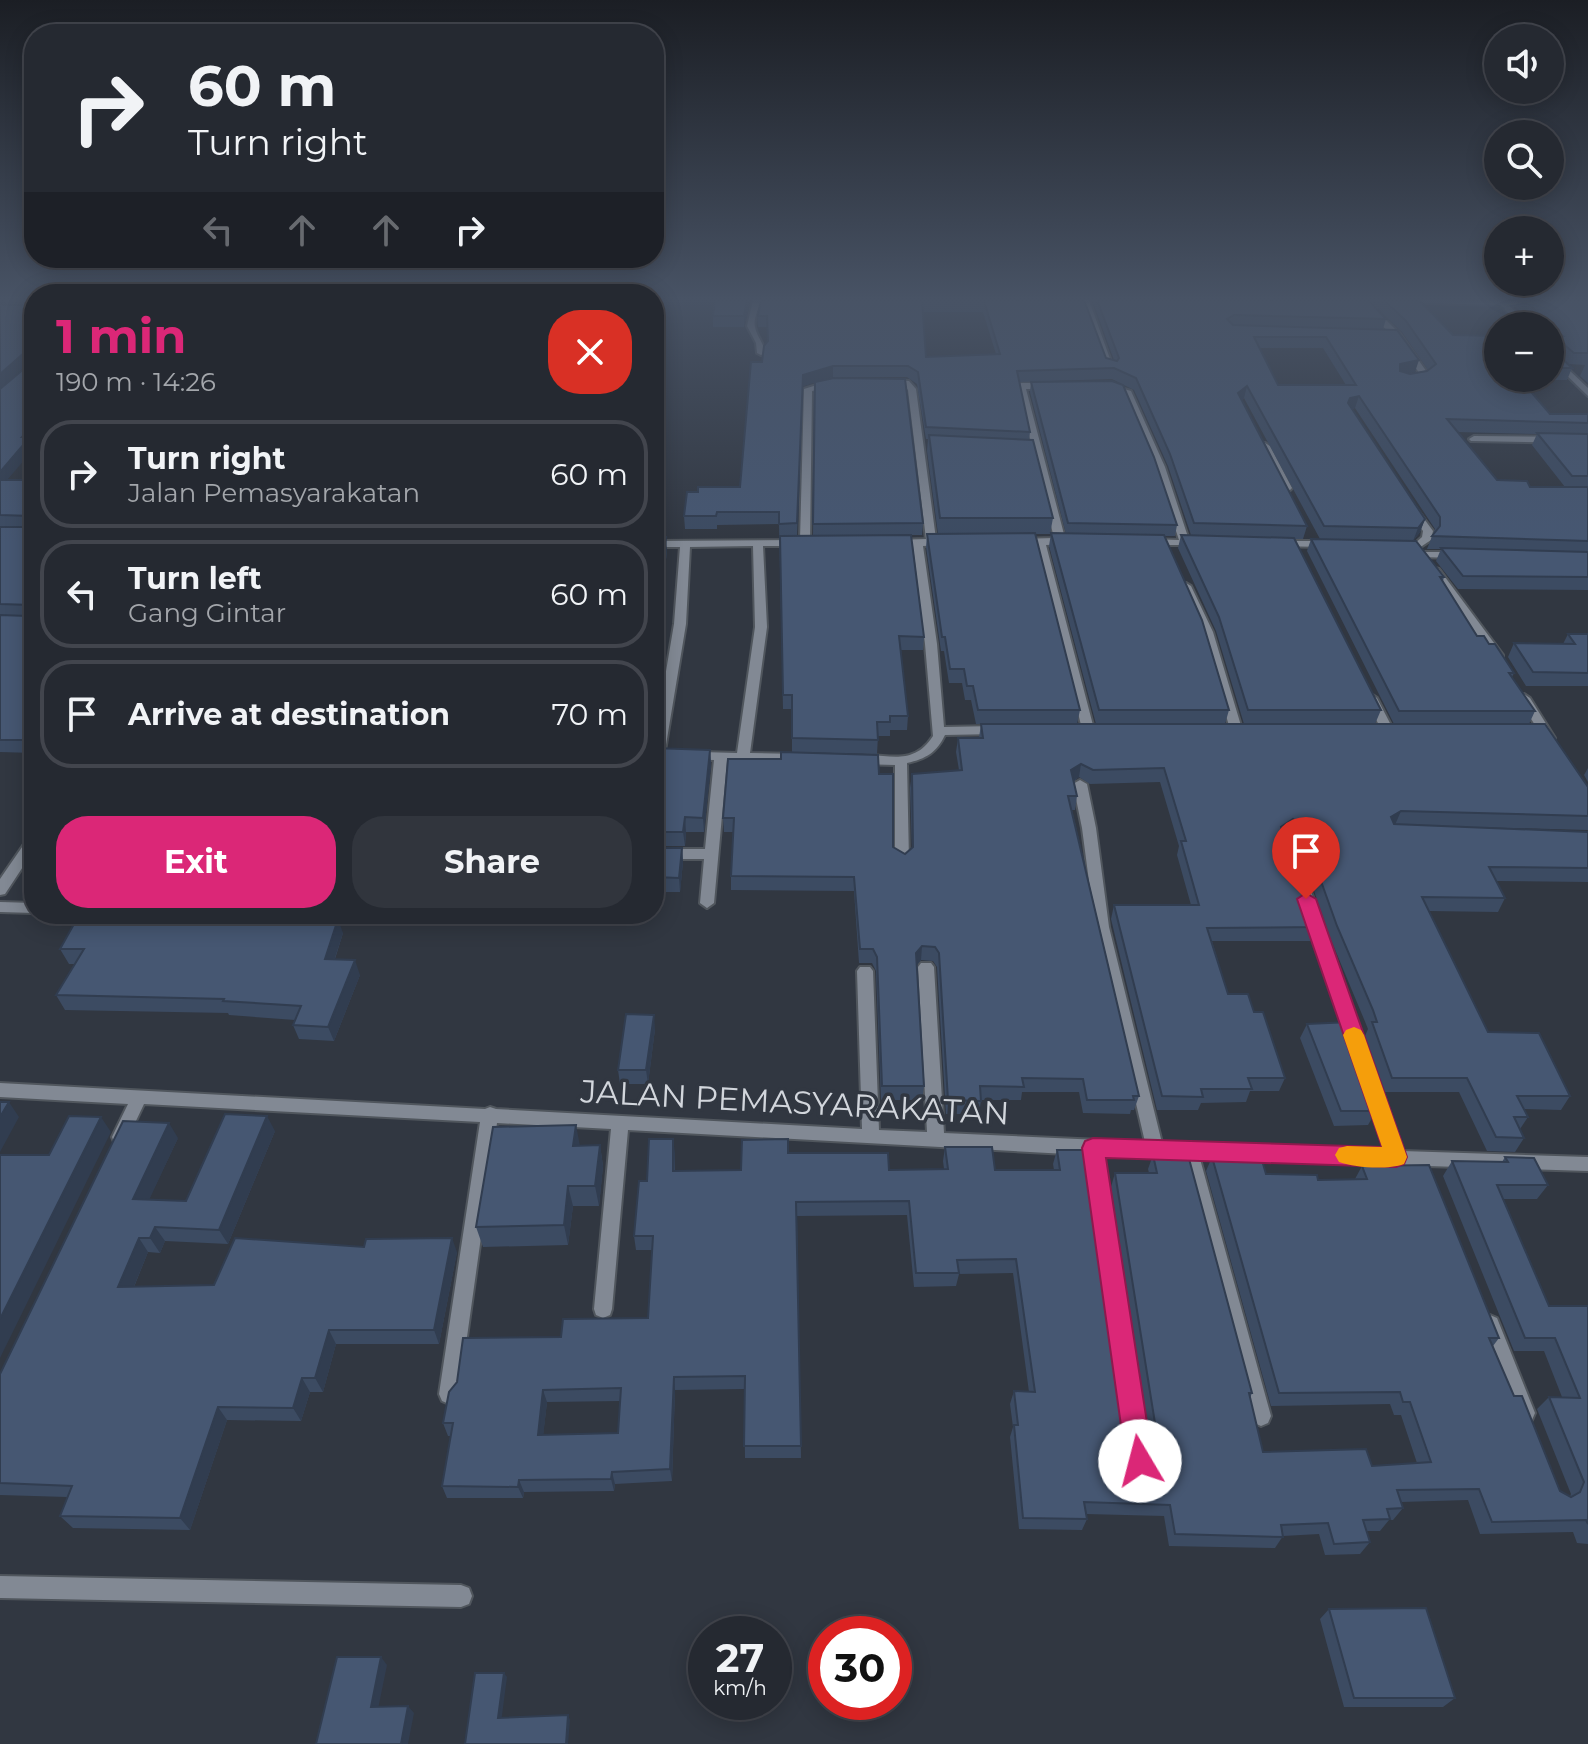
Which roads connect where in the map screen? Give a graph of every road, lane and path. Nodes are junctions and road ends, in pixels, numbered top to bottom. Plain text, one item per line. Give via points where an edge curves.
1 (847, 383) edge
2 (877, 383) edge
3 (1097, 385) edge
4 (1066, 386) edge
5 (1474, 439) dead end
6 (1588, 440) edge
7 (1263, 442) edge
8 (920, 445) junction
9 (934, 446) edge
10 (1024, 449) edge
11 (1038, 450) junction
12 (1289, 493) edge
13 (1406, 502) edge
14 (1308, 531) edge
15 (1060, 540) junction
16 (1075, 541) edge
17 (962, 542) edge
18 (1009, 542) edge
19 (1040, 542) junction
20 (1136, 542) edge
21 (1185, 542) junction
22 (685, 543) junction
23 (758, 543) junction
24 (805, 543) junction
25 (820, 543) edge
26 (881, 543) edge
27 (924, 543) junction
28 (1167, 543) junction
29 (1216, 543) edge
30 (664, 544) edge
31 (1263, 544) edge
32 (1295, 544) junction
33 (1314, 544) junction
34 (1344, 544) edge
35 (1414, 549) junction
36 (1464, 555) edge
37 (1173, 556) edge
38 (1300, 556) edge
39 (1179, 568) edge
40 (1508, 672) edge
41 (1515, 684) edge
42 (1365, 687) edge
43 (664, 711) edge
44 (1073, 729) edge
45 (1088, 729) junction
46 (1103, 729) edge
47 (1221, 729) edge
48 (1236, 729) junction
49 (1251, 729) edge
50 (1372, 729) edge
51 (1387, 729) junction
52 (1013, 730) edge
53 (1403, 730) edge
54 (938, 731) junction
55 (1529, 731) edge
56 (1545, 731) junction
57 (1553, 744) edge
58 (664, 755) edge
59 (743, 757) junction
60 (721, 758) junction
61 (806, 759) edge
62 (838, 760) edge
63 (901, 762) junction
64 (1080, 784) dead end
65 (1286, 840) edge
66 (664, 854) edge
67 (712, 854) junction
68 (24, 855) edge
69 (902, 861) edge
70 (0, 890) edge
71 (707, 903) dead end
72 (0, 907) edge
73 (24, 908) edge
74 (926, 967) dead end
75 (865, 971) dead end
76 (0, 1090) edge
77 (140, 1096) junction
78 (490, 1114) junction
79 (620, 1123) junction
80 (871, 1136) junction
81 (936, 1140) junction
82 (1093, 1148) junction
83 (1155, 1148) junction
84 (1189, 1149) junction
85 (113, 1151) edge
86 (1396, 1157) junction
87 (1588, 1164) edge
88 (1482, 1304) edge
89 (603, 1309) dead end
90 (449, 1394) edge
91 (1261, 1416) dead end
92 (1534, 1436) edge
93 (1140, 1461) edge
94 (0, 1587) edge
95 (461, 1596) dead end

1 - 24 street via 808,389
2 - 8 street via 906,383 912,389
3 - 21 street via 1127,391
4 - 11 street via 1021,386
5 - 6 street
7 - 12 street
8 - 9 street
8 - 27 street
10 - 11 street
11 - 15 street
13 - 35 street via 1428,531
14 - 33 street
15 - 16 street
15 - 19 street
17 - 27 street
18 - 19 street
19 - 45 street
20 - 28 street
21 - 28 street
21 - 29 street
22 - 23 street
22 - 30 street
22 - 43 street via 680,624
23 - 24 street
23 - 59 street via 761,627
24 - 25 street
26 - 27 street
27 - 54 street
28 - 37 street
31 - 32 street
32 - 33 street
32 - 38 street
33 - 34 street
35 - 36 street
35 - 40 street
39 - 48 street via 1207,632
41 - 56 street
42 - 51 street
44 - 45 street
45 - 46 street
47 - 48 street
48 - 49 street
50 - 51 street
51 - 53 street
52 - 54 street
54 - 63 street via 932,748
55 - 56 street
56 - 57 street
58 - 60 street
59 - 60 street
59 - 61 street
60 - 67 street
62 - 63 street
63 - 69 street
64 - 83 street via 1102,927
65 - 86 street
66 - 67 street
67 - 71 street
68 - 70 street
72 - 73 street
74 - 81 street
75 - 80 street
76 - 77 street, JALAN PEMASYARAKATAN
77 - 78 street, JALAN PEMASYARAKATAN
77 - 85 street
78 - 79 street, JALAN PEMASYARAKATAN
78 - 90 street
79 - 80 street, JALAN PEMASYARAKATAN
79 - 89 street
80 - 81 street, JALAN PEMASYARAKATAN
81 - 82 street, JALAN PEMASYARAKATAN
82 - 83 street, JALAN PEMASYARAKATAN
82 - 93 street
83 - 84 street, JALAN PEMASYARAKATAN
84 - 86 street, JALAN PEMASYARAKATAN
84 - 91 street
86 - 87 street, JALAN PEMASYARAKATAN via 1427,1164
88 - 92 street
94 - 95 street

